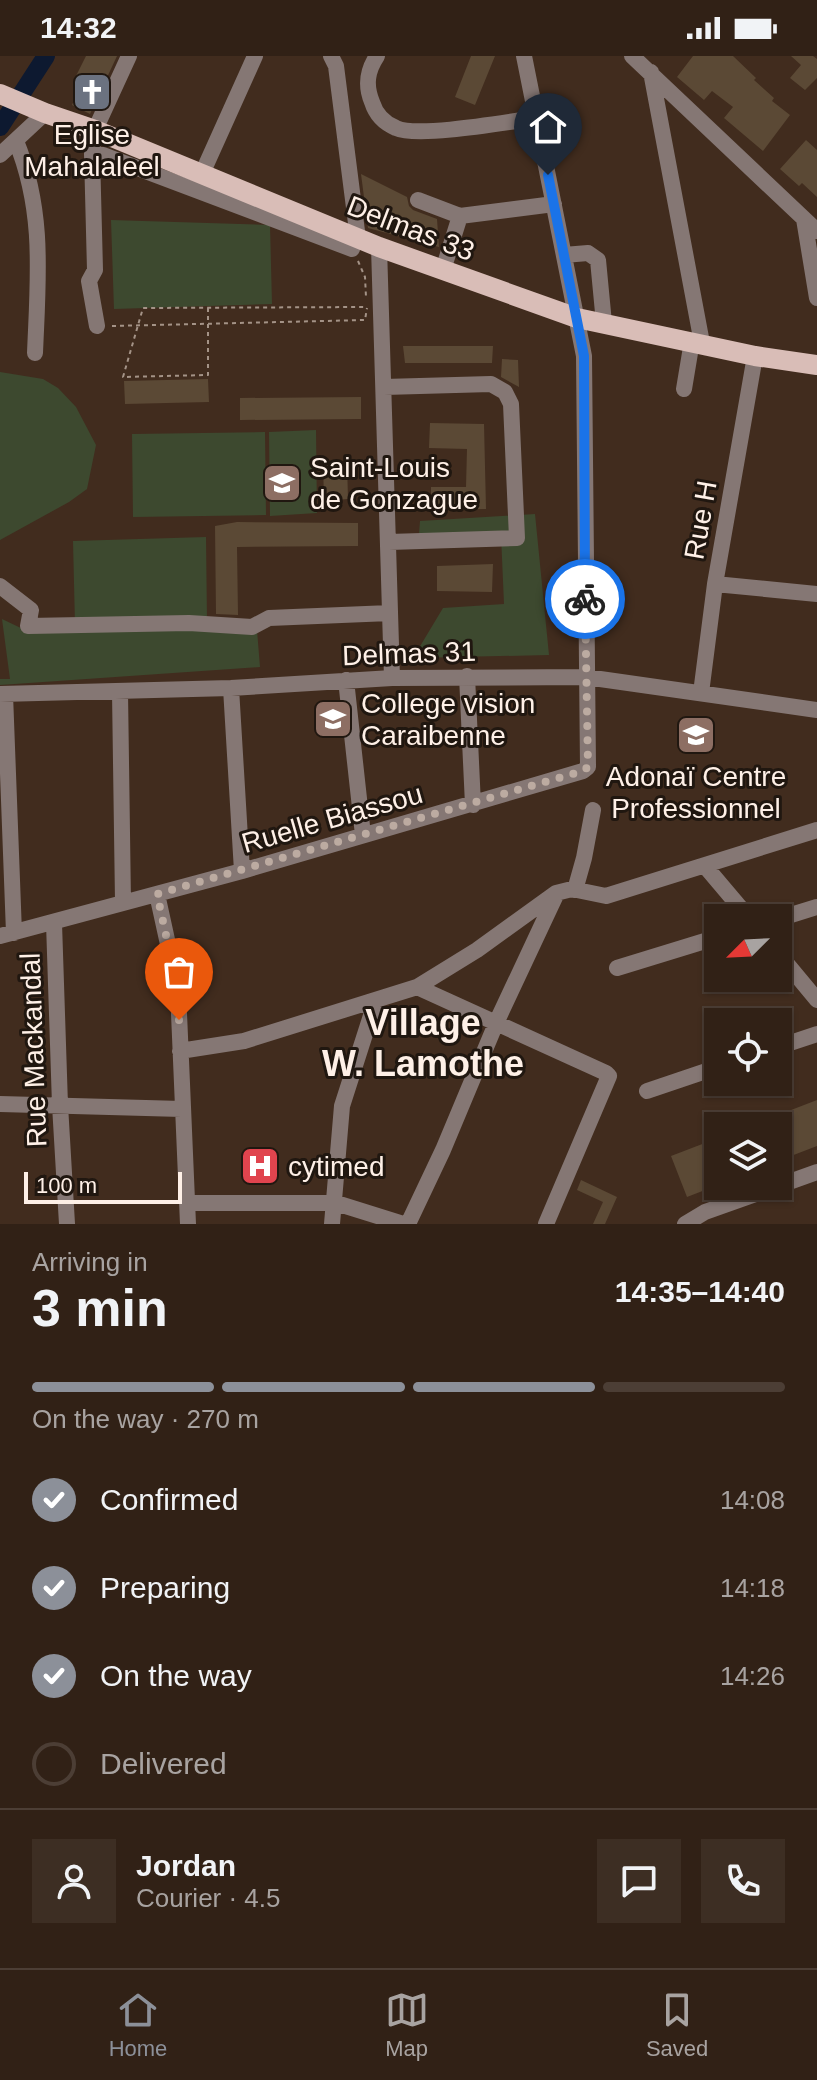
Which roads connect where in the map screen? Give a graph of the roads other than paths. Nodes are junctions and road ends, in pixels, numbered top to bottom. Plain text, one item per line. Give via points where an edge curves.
1 (129, 56) edge
2 (255, 56) edge
3 (331, 56) edge
4 (377, 56) edge
5 (524, 56) edge
6 (632, 56) edge
7 (651, 72) junction
8 (2, 95) edge
9 (40, 112) junction
10 (536, 118) junction
11 (95, 130) junction
12 (16, 141) junction
13 (92, 154) junction
14 (0, 155) edge
15 (201, 176) junction
16 (418, 200) dead end
17 (554, 204) junction
18 (460, 216) junction
19 (804, 219) junction
20 (817, 231) edge
21 (355, 244) junction
22 (379, 247) junction
23 (564, 255) junction
24 (443, 270) junction
25 (817, 298) edge
26 (577, 318) junction
27 (604, 323) junction
28 (97, 326) road end
29 (697, 342) junction
30 (35, 353) dead end
31 (755, 356) junction
32 (817, 365) edge
33 (384, 387) junction
34 (684, 389) dead end
35 (389, 542) junction
36 (715, 584) junction
37 (0, 586) edge
38 (817, 594) edge
39 (390, 613) junction
40 (391, 673) junction
41 (467, 676) junction
42 (586, 677) junction
43 (346, 680) junction
44 (231, 688) junction
45 (120, 692) junction
46 (701, 693) junction
47 (3, 694) edge
48 (817, 710) edge
49 (473, 805) junction
50 (593, 810) dead end
51 (817, 830) edge
52 (363, 835) junction
53 (705, 866) junction
54 (242, 871) junction
55 (575, 890) junction
56 (556, 893) junction
57 (157, 894) junction
58 (123, 902) junction
59 (737, 904) edge
60 (817, 907) edge
61 (792, 915) edge
62 (54, 923) junction
63 (7, 935) edge
64 (704, 941) edge
65 (617, 968) dead end
66 (792, 970) edge
67 (417, 987) junction
68 (376, 1000) junction
69 (817, 1000) edge
70 (497, 1021) junction
71 (817, 1034) edge
72 (792, 1042) edge
73 (180, 1051) junction
74 (704, 1072) edge
75 (647, 1091) dead end
76 (0, 1104) edge
77 (60, 1105) junction
78 (182, 1109) junction
79 (817, 1172) edge
80 (187, 1203) junction
81 (336, 1203) junction
82 (67, 1224) edge
83 (188, 1224) edge
84 (332, 1224) edge
85 (406, 1224) edge
86 (546, 1224) edge
87 (685, 1224) edge

1 - 11 street
2 - 15 street
3 - 21 street
4 - 10 street via 367,89 383,121 399,130
5 - 10 street
6 - 7 street
7 - 19 street
7 - 29 street
8 - 9 main road, Delmas 33
9 - 11 main road, Delmas 33
9 - 12 street
10 - 17 street
11 - 13 street
11 - 15 main road, Delmas 33
12 - 14 street
12 - 30 street via 36,207
13 - 21 street
13 - 28 street via 95,270 89,281
15 - 21 main road, Delmas 33
16 - 18 street
17 - 18 street
17 - 23 street
18 - 24 street
19 - 20 street
19 - 25 street
21 - 22 main road, Delmas 33
22 - 24 main road, Delmas 33
22 - 33 street
23 - 26 street
23 - 27 street via 588,253 598,260
24 - 26 main road, Delmas 33
26 - 27 main road, Delmas 33
26 - 42 street via 584,356
27 - 29 main road, Delmas 33
29 - 31 main road, Delmas 33
29 - 34 street
31 - 32 main road, Delmas 33
31 - 36 street, Rue H
33 - 35 street
33 - 35 street via 491,384 505,392 511,404 517,538
35 - 39 street
36 - 38 street
36 - 46 street, Rue H
37 - 39 street via 31,610 28,626 252,627 269,618
39 - 40 street
40 - 41 street, Delmas 31
40 - 43 street, Delmas 31
41 - 42 street, Delmas 31
41 - 49 street
42 - 46 street, Delmas 31
42 - 49 street, Ruelle Biassou via 588,767
43 - 44 street, Delmas 31
43 - 52 street
44 - 45 street, Delmas 31
44 - 54 street
45 - 47 street, Delmas 31
45 - 58 street
46 - 48 street, Delmas 31
47 - 63 street
49 - 52 street, Ruelle Biassou
50 - 55 street
51 - 53 street
52 - 54 street, Ruelle Biassou
53 - 55 street via 606,896
53 - 59 street
54 - 57 street, Ruelle Biassou
55 - 56 street
56 - 67 street
56 - 70 street
57 - 58 street, Ruelle Biassou
57 - 73 street via 178,990
58 - 62 street, Ruelle Biassou
60 - 61 street
62 - 63 street, Ruelle Biassou
62 - 77 street, Rue Mackandal
64 - 65 street
66 - 69 street
67 - 68 street
67 - 70 street
68 - 73 street via 244,1041
68 - 81 street via 342,1106
70 - 85 street
70 - 86 street via 609,1076
71 - 72 street
73 - 78 street
74 - 75 street
76 - 77 street
77 - 78 street
77 - 82 street, Rue Mackandal
78 - 80 street
79 - 87 street
80 - 81 street
80 - 83 street
81 - 84 street
81 - 85 street

